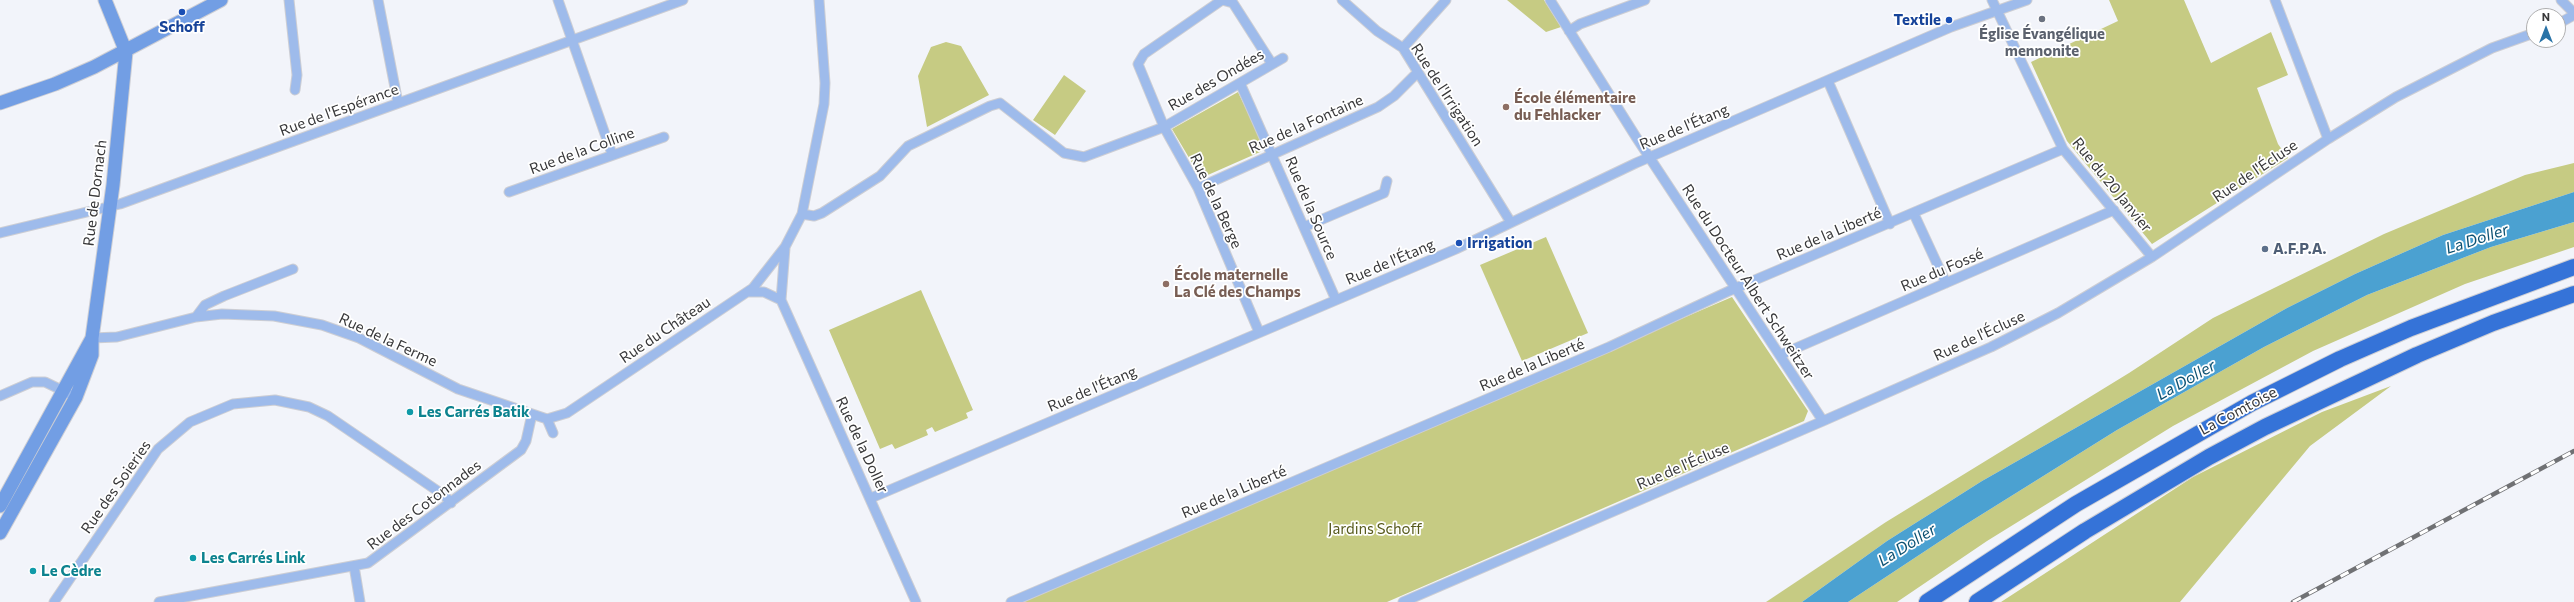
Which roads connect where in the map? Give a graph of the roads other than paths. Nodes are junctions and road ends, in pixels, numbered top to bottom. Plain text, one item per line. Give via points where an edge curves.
1 (106, 0) edge
2 (221, 0) edge
3 (289, 0) edge
4 (378, 0) edge
5 (558, 0) edge
6 (683, 0) edge
7 (819, 0) edge
8 (1342, 0) edge
9 (1446, 0) edge
10 (1550, 0) edge
11 (1645, 0) edge
12 (1992, 0) edge
13 (2027, 0) edge
14 (2275, 0) edge
15 (2561, 0) edge
16 (1998, 11) junction
17 (2574, 14) edge
18 (1568, 31) junction
19 (2526, 36) edge
20 (572, 40) junction
21 (1404, 48) junction
22 (126, 52) junction
23 (1283, 58) dead end
24 (1272, 64) junction
25 (1416, 73) junction
26 (1828, 81) junction
27 (1240, 83) junction
28 (295, 90) dead end
29 (0, 103) edge
30 (398, 103) junction
31 (1164, 127) junction
32 (664, 137) dead end
33 (2328, 139) junction
34 (2063, 149) junction
35 (1273, 153) junction
36 (612, 154) junction
37 (1650, 157) junction
38 (1387, 181) dead end
39 (1198, 188) junction
40 (509, 192) dead end
41 (109, 207) junction
42 (2114, 210) junction
43 (802, 214) junction
44 (1914, 214) junction
45 (1510, 221) junction
46 (1890, 224) junction
47 (1304, 227) junction
48 (0, 233) edge
49 (785, 247) junction
50 (2152, 257) junction
51 (2574, 267) edge
52 (293, 270) dead end
53 (1946, 284) junction
54 (1735, 289) junction
55 (746, 292) junction
56 (2574, 294) edge
57 (781, 300) junction
58 (1336, 300) junction
59 (196, 317) junction
60 (1259, 332) junction
61 (92, 338) junction
62 (1780, 355) junction
63 (70, 394) junction
64 (0, 396) edge
65 (532, 414) junction
66 (547, 419) junction
67 (1823, 421) junction
68 (553, 433) dead end
69 (871, 498) junction
70 (451, 503) junction
71 (0, 506) edge
72 (0, 533) edge
73 (354, 566) junction
74 (54, 602) edge
75 (158, 602) edge
76 (360, 602) edge
77 (916, 602) edge
78 (1011, 602) edge
79 (1403, 602) edge
80 (1927, 602) edge
81 (1977, 602) edge

1 - 22 main road
2 - 22 main road
3 - 28 street via 297,75
4 - 30 street
5 - 20 street
6 - 20 street, Rue de l'Espérance
7 - 43 street, Rue du Château via 825,83 824,104
8 - 21 street, Rue de l'Irrigation via 1377,31
9 - 21 street
10 - 18 street, Rue du Docteur Albert Schweitzer
11 - 18 street via 1580,24
12 - 16 street, Rue du 20 Janvier
13 - 16 street, Rue de l'Étang
14 - 33 street
15 - 17 street
16 - 26 street, Rue de l'Étang via 1951,27
16 - 34 street, Rue du 20 Janvier
18 - 37 street, Rue du Docteur Albert Schweitzer
19 - 33 street, Rue de l'Écluse via 2492,48 2396,97
20 - 30 street, Rue de l'Espérance
20 - 36 street
21 - 25 street, Rue de l'Irrigation
22 - 29 main road via 55,84
22 - 41 main road, Rue de Dornach
23 - 24 street, Rue des Ondées
24 - 27 street, Rue des Ondées
24 - 31 street, Rue de la Berge via 1232,3 1216,2 1139,58 1138,68
25 - 35 street, Rue de la Fontaine via 1394,96 1378,107
25 - 45 street, Rue de l'Irrigation via 1422,76
26 - 37 street, Rue de l'Étang
26 - 46 street
27 - 31 street, Rue des Ondées
27 - 35 street, Rue de la Source
30 - 41 street, Rue de l'Espérance
31 - 39 street, Rue de la Berge
31 - 43 street, Rue des Ondées via 1084,158 1074,157 1064,153 1000,103 908,146 880,176 822,213 814,216
32 - 36 street, Rue de la Colline
33 - 50 street, Rue de l'Écluse
34 - 42 street, Rue du 20 Janvier
34 - 44 street, Rue de la Liberté
35 - 39 street, Rue de la Fontaine
35 - 47 street, Rue de la Source
36 - 40 street, Rue de la Colline
37 - 45 street, Rue de l'Étang
37 - 54 street, Rue du Docteur Albert Schweitzer
38 - 47 street via 1384,193
39 - 60 street, Rue de la Berge
41 - 48 street, Rue de l'Espérance
41 - 61 main road, Rue de Dornach
42 - 50 street, Rue du 20 Janvier
42 - 53 street, Rue du Fossé
43 - 49 street, Rue du Château
44 - 46 street, Rue de la Liberté
44 - 53 street
45 - 58 street, Rue de l'Étang via 1461,247
46 - 54 street, Rue de la Liberté
47 - 58 street, Rue de la Source
49 - 55 street, Rue du Château via 767,273
49 - 57 street, Rue du Château
50 - 67 street, Rue de l'Écluse via 2058,313 1998,344
51 - 80 highway, La Comtoise via 2411,328 2340,359 2252,403 2076,504
52 - 59 street via 205,305
53 - 62 street, Rue du Fossé
54 - 62 street, Rue du Docteur Albert Schweitzer
54 - 78 street, Rue de la Liberté via 1609,347
55 - 57 street via 764,292
55 - 66 street, Rue du Château via 567,413
56 - 81 highway, La Comtoise via 2493,323 2417,355 2265,427 2202,461 2085,531
57 - 69 street, Rue de la Doller
58 - 60 street, Rue de l'Étang
59 - 61 street via 117,337
59 - 65 street, Rue de la Ferme via 222,314 274,316 322,325 359,338 458,389
60 - 69 street, Rue de l'Étang
61 - 63 main road, Rue de Dornach via 92,355
62 - 67 street, Rue du Docteur Albert Schweitzer
63 - 64 street via 44,382 32,382
63 - 71 main road, Rue de Dornach
63 - 72 main road, Rue de Dornach
65 - 66 street, Rue de la Ferme
65 - 70 street, Rue des Cotonnades via 526,441 521,450
66 - 68 street
67 - 79 street, Rue de l'Écluse
69 - 77 street, Rue de la Doller
70 - 73 street, Rue des Cotonnades via 368,564
70 - 74 street, Rue des Soieries via 445,496 328,416 309,407 275,400 233,404 190,422 158,449
73 - 75 street, Rue des Cotonnades
73 - 76 street

